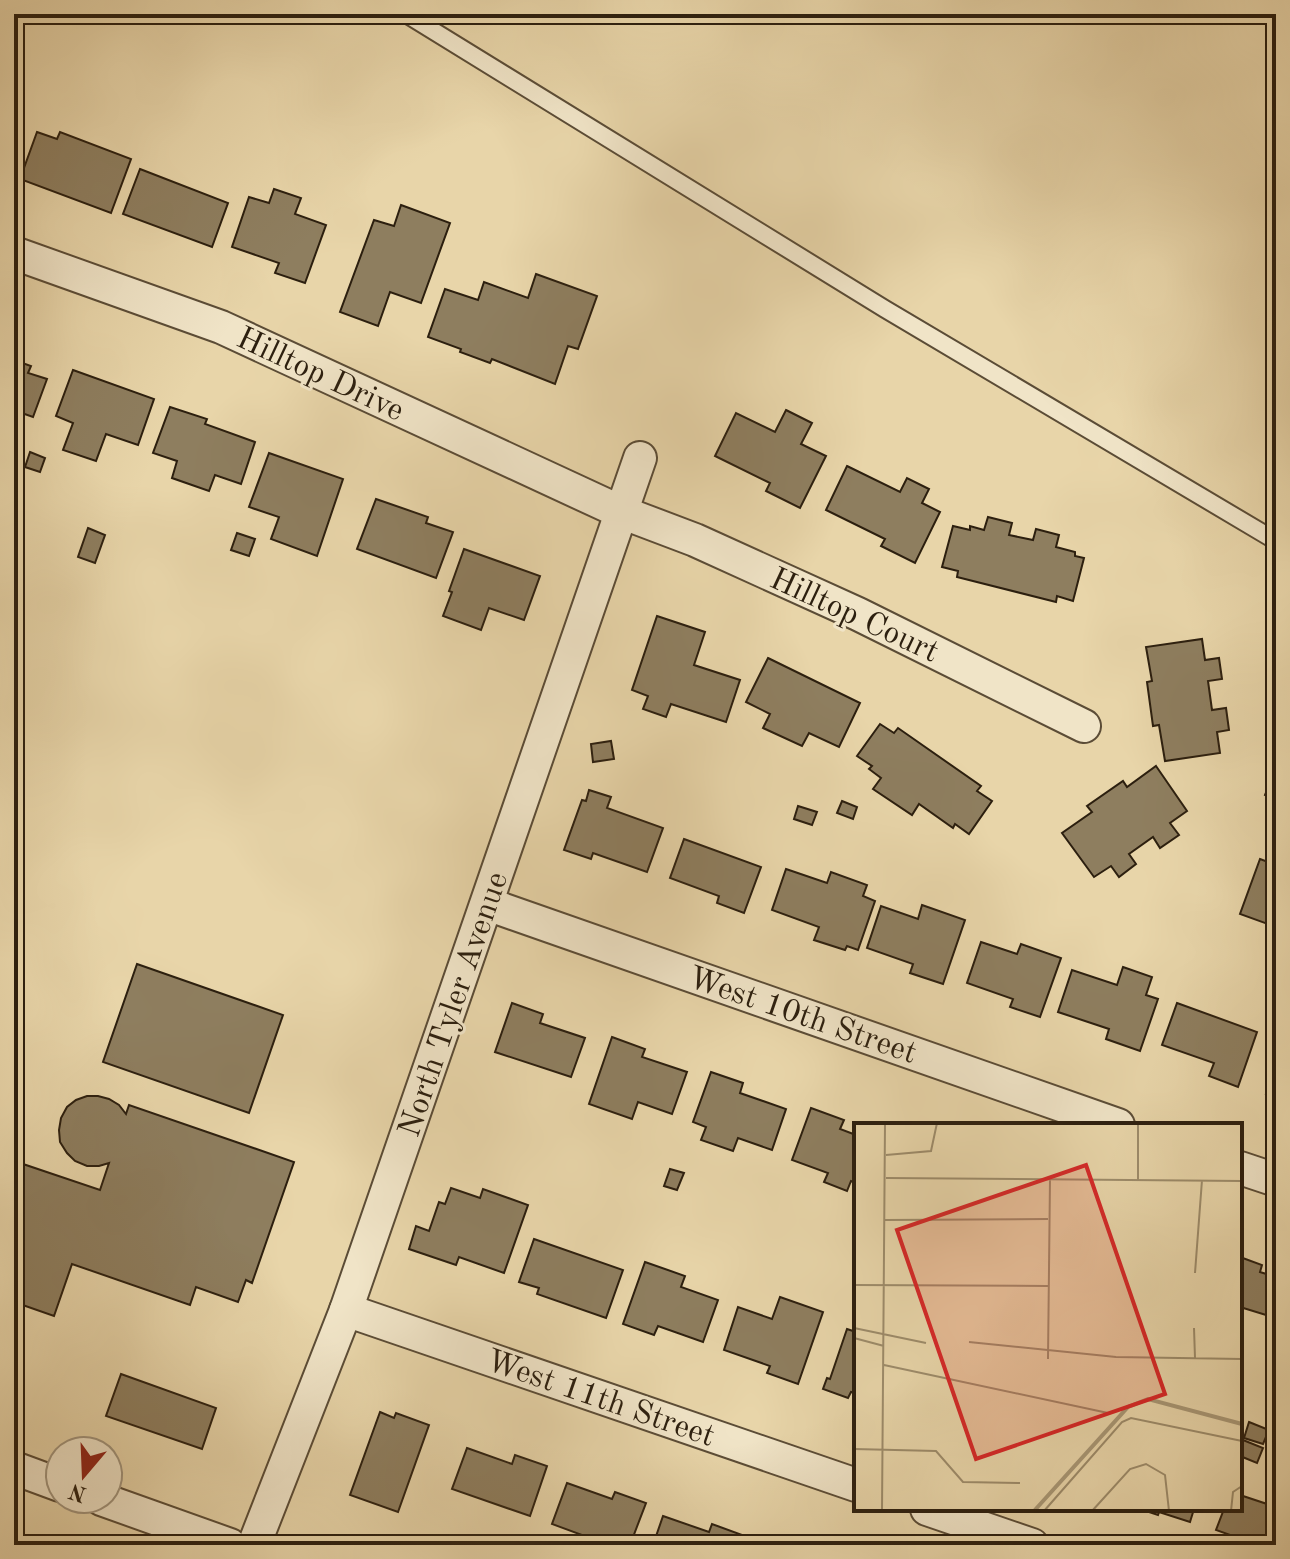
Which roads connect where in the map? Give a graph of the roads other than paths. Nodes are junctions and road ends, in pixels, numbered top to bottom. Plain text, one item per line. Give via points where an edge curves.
1 (406, 14) edge
2 (14, 253) edge
3 (640, 458) dead end
4 (621, 512) junction
5 (1276, 541) edge
6 (1084, 726) dead end
7 (487, 904) junction
8 (1112, 1123) edge
9 (1242, 1169) edge
10 (1276, 1180) edge
11 (346, 1310) junction
12 (14, 1468) edge
13 (44, 1479) edge
14 (854, 1484) edge
15 (124, 1507) edge
16 (933, 1511) edge
17 (230, 1545) edge
18 (254, 1545) edge
19 (1032, 1545) edge

1 - 5 lane
2 - 4 street, Hilltop Drive via 221,327
3 - 4 street, North Tyler Avenue
4 - 6 street, Hilltop Court via 858,614
4 - 7 street, North Tyler Avenue
7 - 8 street, West 10th Street
7 - 11 street, North Tyler Avenue
9 - 10 street
11 - 14 street, West 11th Street
11 - 18 street, North Tyler Avenue
12 - 13 street
15 - 17 street
16 - 19 street

